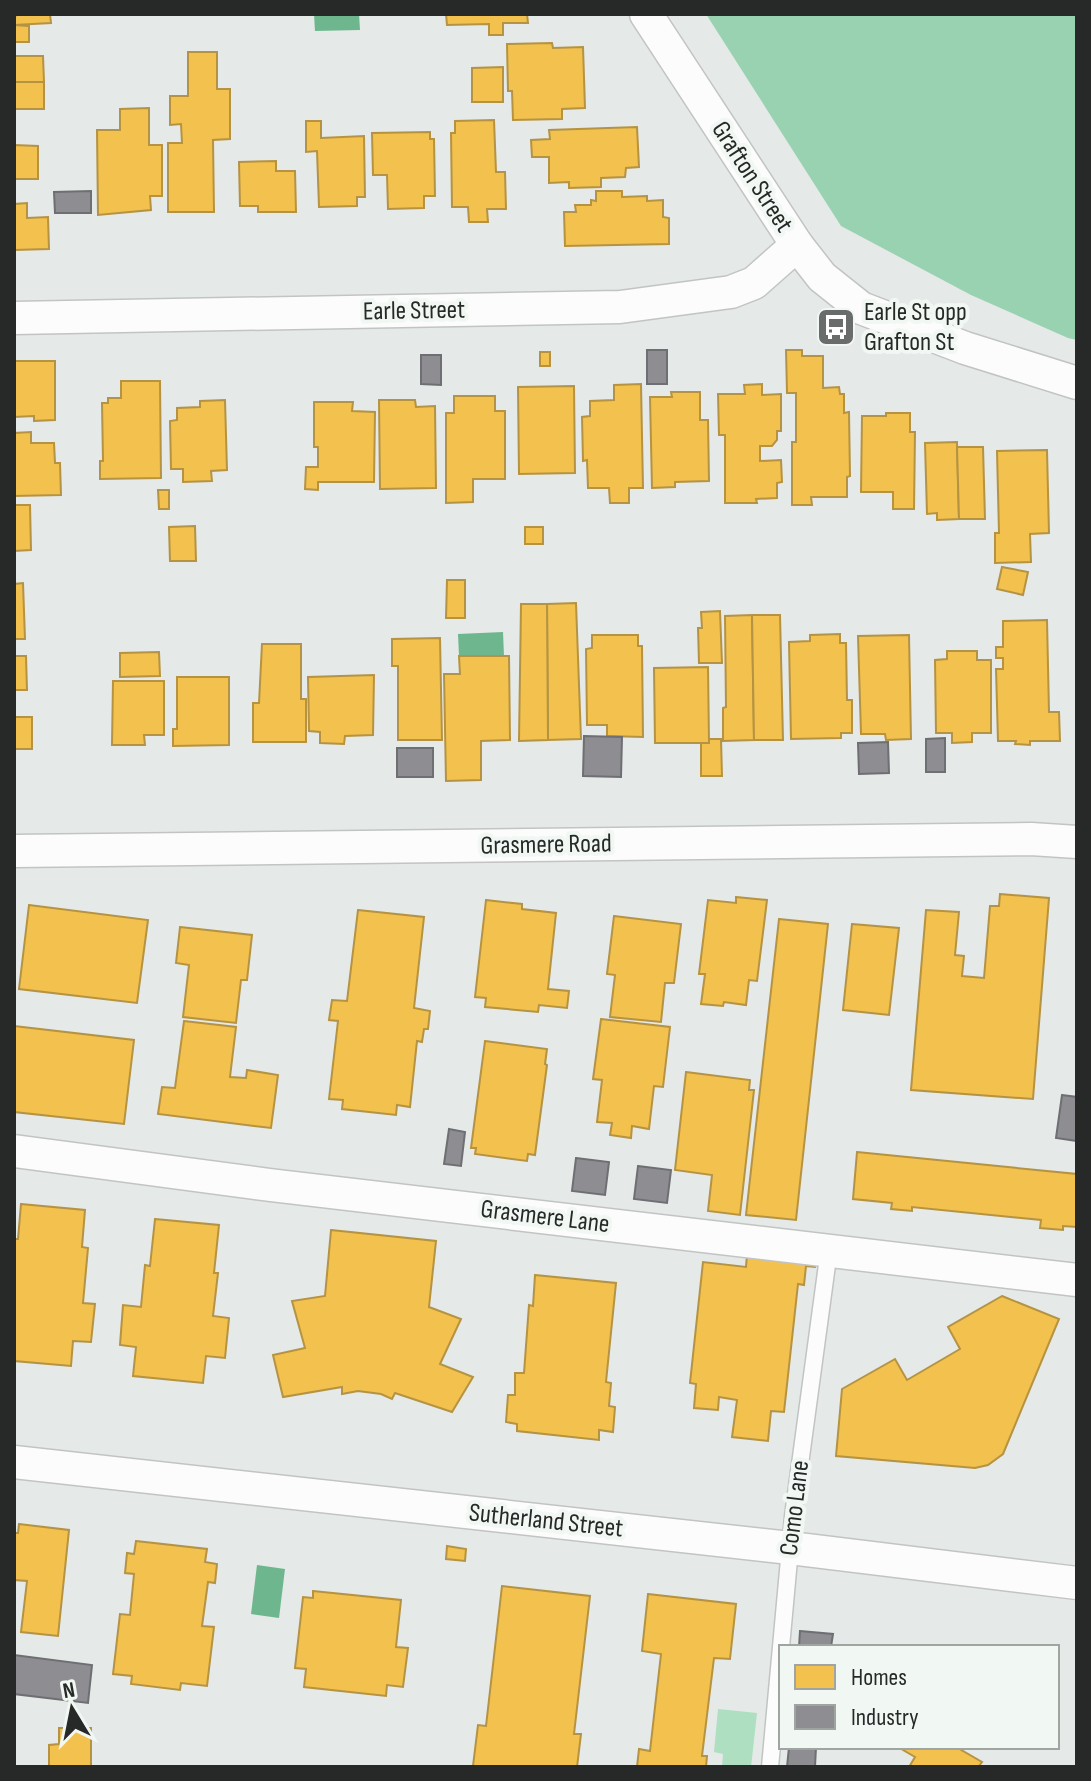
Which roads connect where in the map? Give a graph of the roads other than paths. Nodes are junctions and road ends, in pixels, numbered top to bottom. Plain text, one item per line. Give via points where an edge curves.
1 (646, 14) edge
2 (797, 245) junction
3 (14, 318) edge
4 (1077, 383) edge
5 (1077, 842) edge
6 (14, 851) edge
7 (14, 1151) edge
8 (829, 1250) junction
9 (1077, 1280) edge
10 (14, 1462) edge
11 (790, 1548) junction
12 (1077, 1583) edge
13 (781, 1645) edge
14 (779, 1668) edge
15 (770, 1767) edge

1 - 2 street, Grafton Street
2 - 3 street, Earle Street via 754,283 731,292 620,307
2 - 4 street, Grafton Street via 841,295 882,318
5 - 6 street, Grasmere Road
7 - 8 street, Grasmere Lane
8 - 9 street, Grasmere Lane
8 - 11 lane, Como Lane
10 - 11 street, Sutherland Street
11 - 12 street, Sutherland Street
11 - 13 lane, Como Lane
14 - 15 lane, Como Lane

